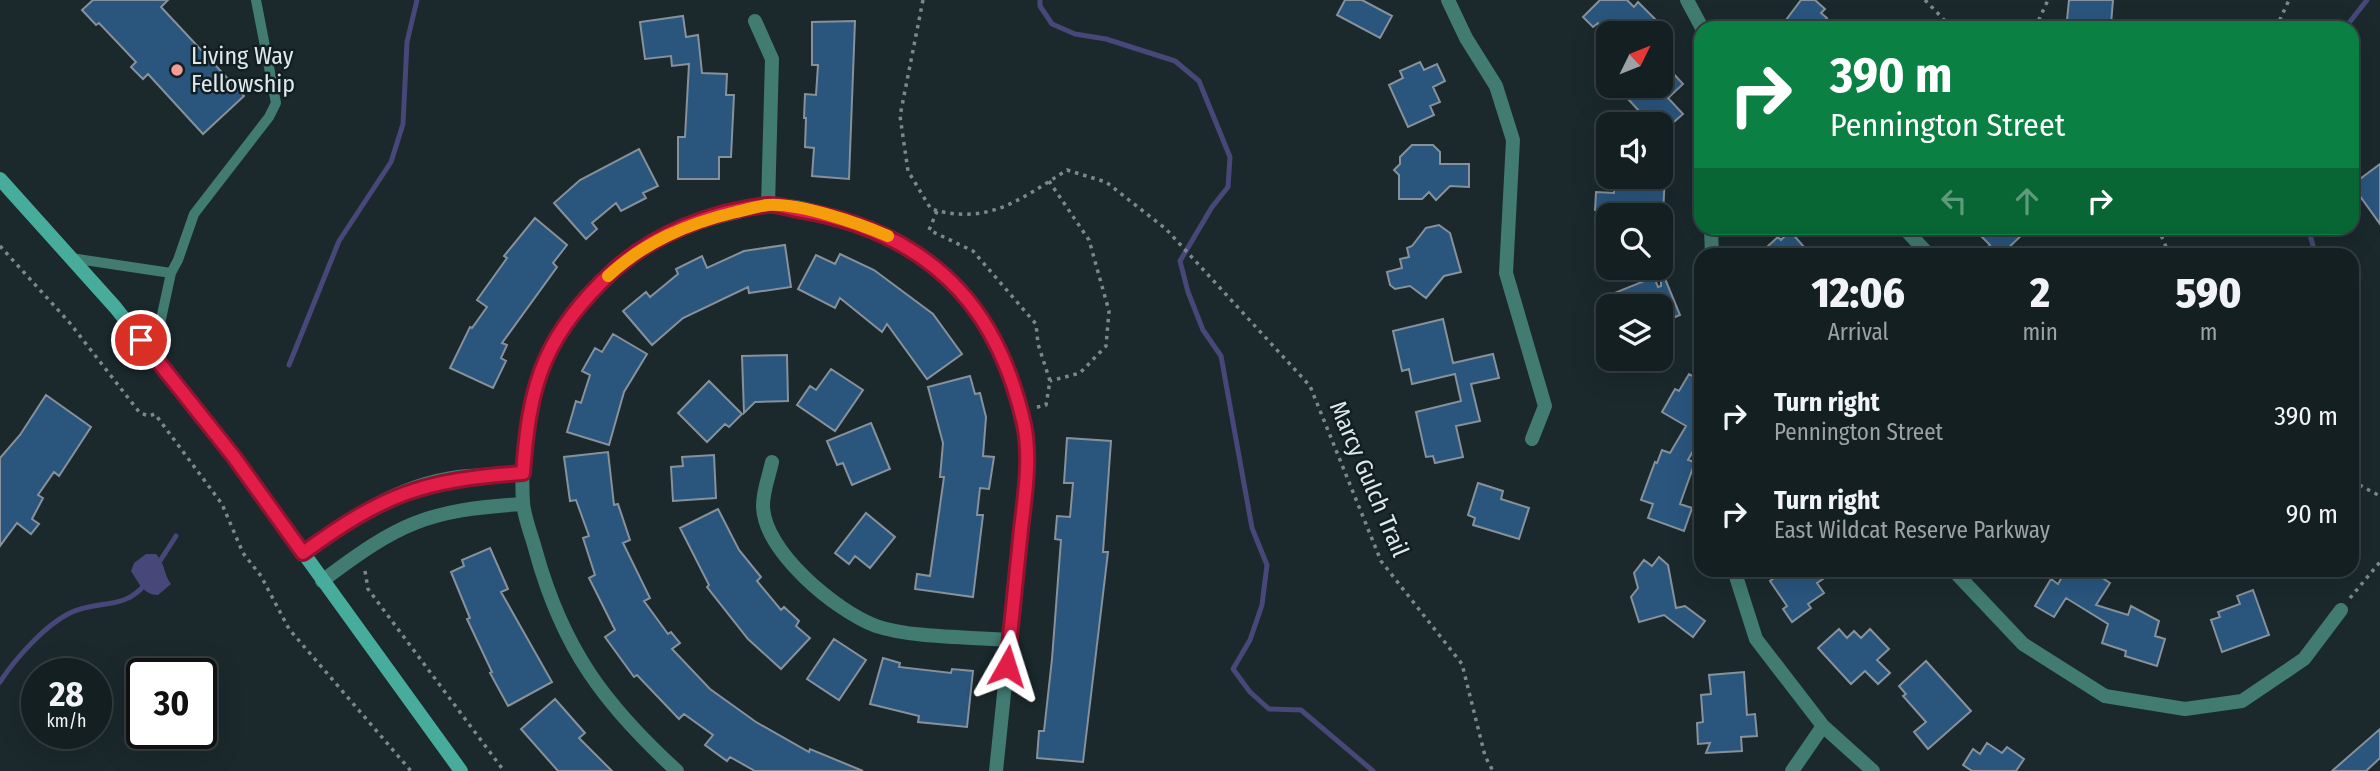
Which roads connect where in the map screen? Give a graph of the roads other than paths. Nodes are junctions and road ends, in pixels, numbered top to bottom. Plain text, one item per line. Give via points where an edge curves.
1 (256, 0) edge
2 (1448, 0) edge
3 (1688, 0) edge
4 (755, 21) dead end
5 (1698, 21) edge
6 (0, 180) edge
7 (768, 205) junction
8 (1910, 235) edge
9 (1923, 248) edge
10 (71, 258) junction
11 (170, 273) junction
12 (153, 356) junction
13 (1532, 439) dead end
14 (772, 463) dead end
15 (523, 473) junction
16 (523, 504) junction
17 (303, 553) junction
18 (1736, 577) edge
19 (1960, 577) edge
20 (323, 581) junction
21 (2340, 610) road end
22 (1010, 640) junction
23 (1823, 726) junction
24 (461, 771) edge
25 (677, 771) edge
26 (996, 771) edge
27 (1792, 771) edge
28 (1873, 771) edge

1 - 11 lane via 276,94 274,110 198,208
2 - 13 street via 1496,86 1513,140 1506,273 1545,406
3 - 5 street
4 - 7 street via 772,60
6 - 10 main road
7 - 15 street via 701,220 659,238 630,256 595,288 566,322 545,359 526,435
7 - 22 street via 860,225 900,242 960,291 982,319 1002,355 1020,410 1028,463
8 - 9 street
10 - 11 lane
10 - 12 main road
11 - 12 lane
12 - 17 main road
14 - 22 street via 763,506 772,532 790,563 816,588 876,626
15 - 16 street
15 - 17 street via 457,477 383,500 351,517
16 - 20 street via 458,509 398,528
16 - 25 street via 547,593 570,643 596,686 631,728
17 - 20 main road
18 - 23 street via 1756,639
19 - 21 street via 2023,644 2105,696 2185,709 2242,701 2304,659
20 - 24 main road
22 - 26 street
23 - 27 street
23 - 28 street

